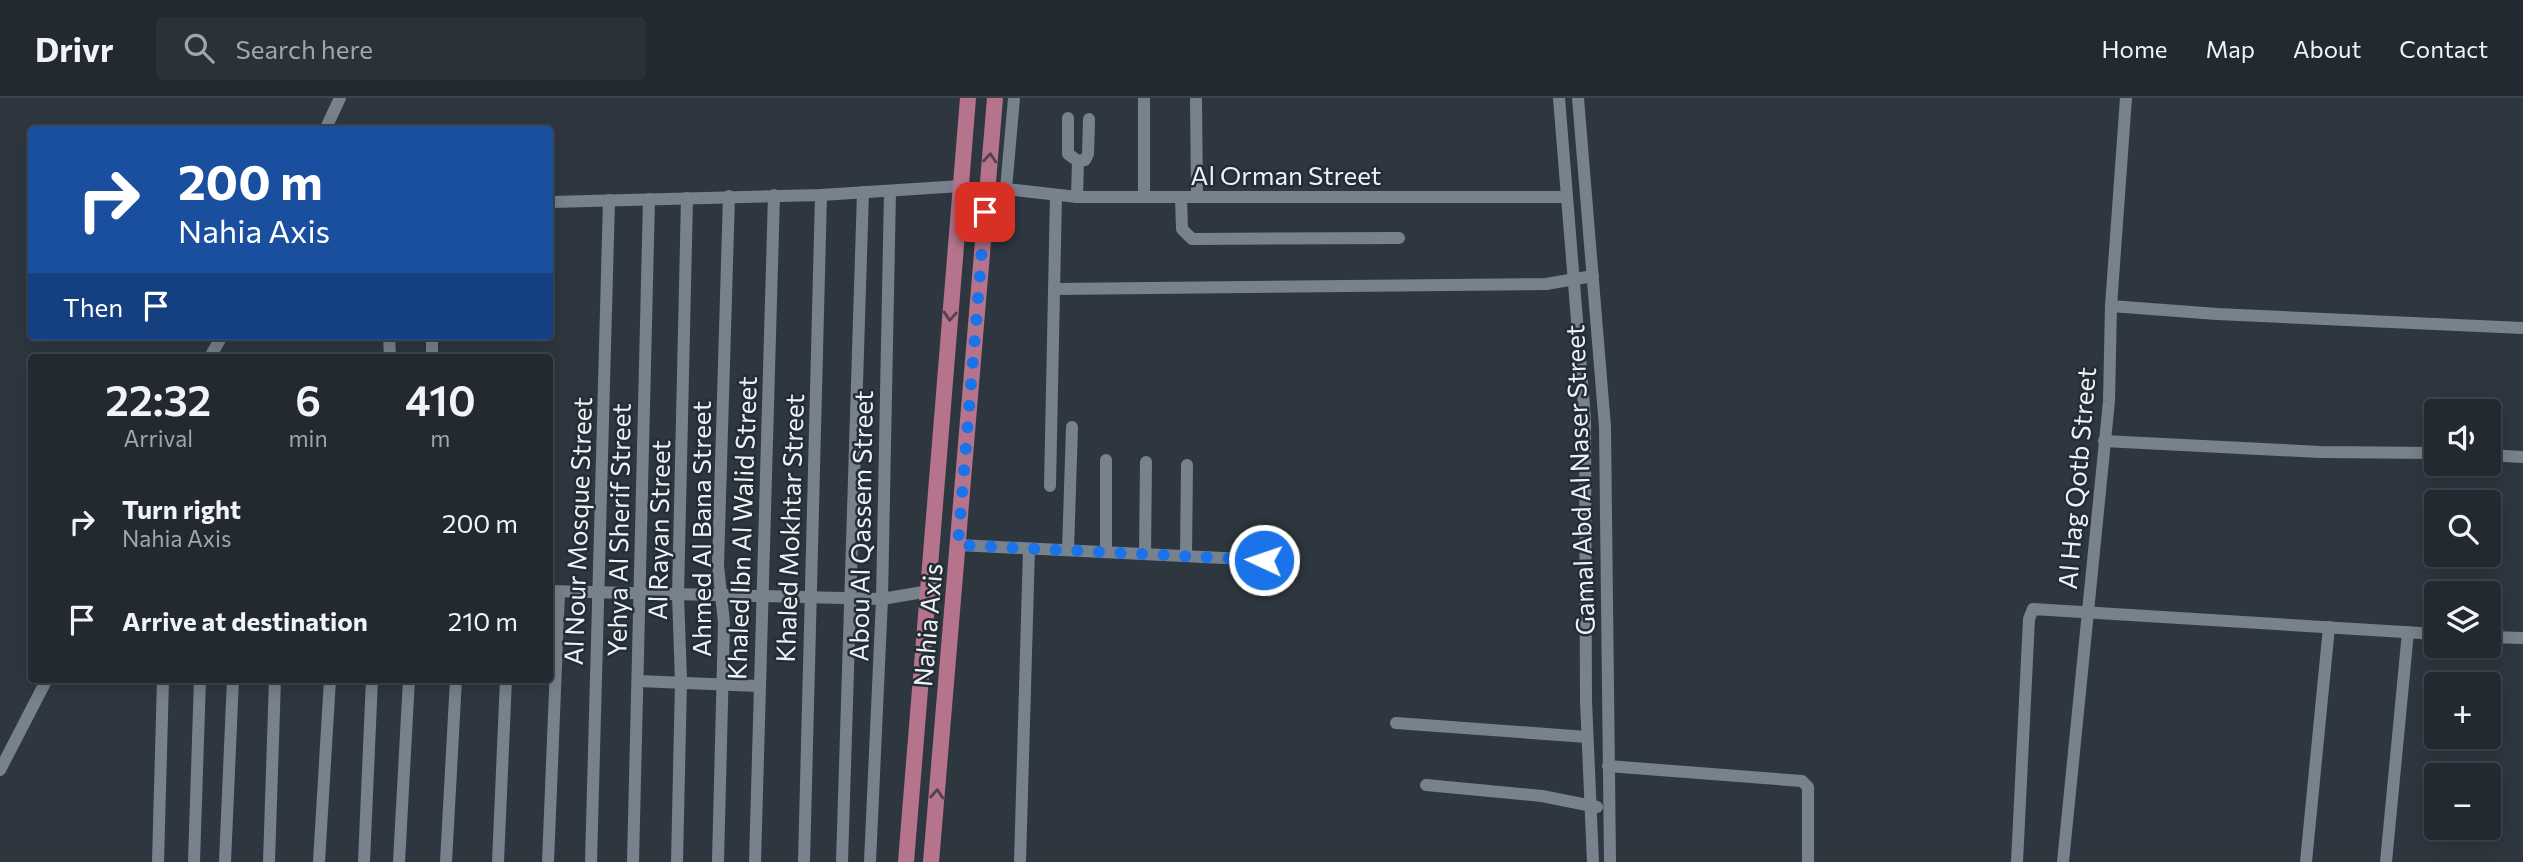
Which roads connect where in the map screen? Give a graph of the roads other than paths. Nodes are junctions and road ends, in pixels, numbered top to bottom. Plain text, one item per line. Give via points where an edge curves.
1 (340, 98) edge
2 (968, 98) edge
3 (995, 98) edge
4 (1014, 98) edge
5 (1144, 98) edge
6 (1196, 98) edge
7 (1559, 98) edge
8 (1578, 98) edge
9 (2126, 98) edge
10 (1068, 118) dead end
11 (1089, 119) dead end
12 (327, 126) edge
13 (1078, 161) junction
14 (961, 186) junction
15 (890, 191) junction
16 (863, 192) junction
17 (774, 195) junction
18 (821, 195) junction
19 (1056, 195) junction
20 (729, 196) junction
21 (1077, 197) junction
22 (1144, 197) junction
23 (1181, 197) junction
24 (1197, 197) junction
25 (1566, 197) junction
26 (687, 198) junction
27 (649, 199) junction
28 (609, 200) junction
29 (553, 202) edge
30 (1399, 239) dead end
31 (956, 248) junction
32 (981, 250) junction
33 (1593, 276) junction
34 (1575, 280) junction
35 (1054, 289) junction
36 (2111, 306) junction
37 (2523, 328) edge
38 (1072, 427) dead end
39 (2104, 441) junction
40 (2424, 453) edge
41 (2501, 456) edge
42 (2523, 457) edge
43 (1106, 460) dead end
44 (1146, 462) dead end
45 (1186, 465) dead end
46 (1050, 486) dead end
47 (958, 545) junction
48 (1030, 549) junction
49 (1068, 550) junction
50 (1106, 552) junction
51 (1145, 554) junction
52 (1186, 556) junction
53 (1264, 560) dead end
54 (929, 591) junction
55 (554, 592) edge
56 (598, 593) junction
57 (640, 594) junction
58 (678, 595) junction
59 (720, 595) junction
60 (762, 596) junction
61 (809, 596) junction
62 (851, 597) junction
63 (882, 599) junction
64 (2087, 611) junction
65 (2329, 627) junction
66 (2408, 632) junction
67 (2424, 633) edge
68 (553, 637) edge
69 (2501, 637) edge
70 (2523, 638) edge
71 (638, 681) junction
72 (681, 681) junction
73 (45, 683) edge
74 (163, 683) edge
75 (200, 683) edge
76 (233, 683) edge
77 (275, 683) edge
78 (330, 683) edge
79 (372, 683) edge
80 (409, 683) edge
81 (456, 683) edge
82 (506, 683) edge
83 (552, 683) edge
84 (722, 684) junction
85 (759, 685) junction
86 (1396, 723) dead end
87 (1587, 737) junction
88 (1608, 766) junction
89 (0, 769) edge
90 (1426, 785) dead end
91 (1589, 806) junction
92 (1608, 808) junction
93 (158, 862) edge
94 (194, 862) edge
95 (225, 862) edge
96 (269, 862) edge
97 (319, 862) edge
98 (364, 862) edge
99 (398, 862) edge
100 (446, 862) edge
101 (498, 862) edge
102 (548, 862) edge
103 (591, 862) edge
104 (633, 862) edge
105 (677, 862) edge
106 (718, 862) edge
107 (755, 862) edge
108 (804, 862) edge
109 (842, 862) edge
110 (870, 862) edge
111 (905, 862) edge
112 (931, 862) edge
113 (1020, 862) edge
114 (1593, 862) edge
115 (1610, 862) edge
116 (1808, 862) edge
117 (2017, 862) edge
118 (2063, 862) edge
119 (2306, 862) edge
120 (2386, 862) edge

1 - 12 street
2 - 14 main road, Nahia Axis
32 -> 3 main road, Nahia Axis
4 - 19 street, Al Orman Street via 1006,189
5 - 22 street
6 - 24 street
7 - 25 street, Gamal Abd Al Naser Street
8 - 33 street, Gamal Abd Al Naser Street
9 - 36 street, Al Hag Qotb Street
10 - 13 street via 1068,154
11 - 13 street via 1088,154
13 - 21 street
14 - 15 street
14 - 31 main road, Nahia Axis
15 - 16 street
15 - 63 street, Abou Al Qassem Street
16 - 18 street
16 - 62 street
17 - 18 street
17 - 20 street
17 - 60 street, Khaled Ibn Al Walid Street
18 - 61 street, Khaled Mokhtar Street
19 - 21 street, Al Orman Street
19 - 35 street
20 - 26 street
20 - 59 street, Ahmed Al Bana Street
21 - 22 street, Al Orman Street
22 - 23 street, Al Orman Street
23 - 24 street, Al Orman Street
23 - 30 street via 1182,229 1192,239
24 - 25 street, Al Orman Street
25 - 34 street, Gamal Abd Al Naser Street
26 - 27 street
26 - 58 street, Al Rayan Street
27 - 28 street
27 - 57 street, Yehya Al Sherif Street
28 - 29 street
28 - 56 street, Al Nour Mosque Street
31 - 32 main road
31 -> 54 main road, Nahia Axis
32 - 47 main road, Nahia Axis
33 - 34 street
33 - 88 street, Gamal Abd Al Naser Street via 1605,427
34 - 35 street
34 - 87 street, Gamal Abd Al Naser Street via 1585,419
35 - 46 street
36 - 37 street
36 - 39 street, Al Hag Qotb Street
38 - 49 street
39 - 40 street
39 - 64 street, Al Hag Qotb Street
41 - 42 street
43 - 50 street
44 - 51 street
45 - 52 street
47 - 48 street
112 -> 47 main road, Nahia Axis
48 - 49 street
48 - 113 street
49 - 50 street
50 - 51 street
51 - 52 street
52 - 53 street
54 - 63 street
54 - 111 main road, Nahia Axis
55 - 56 street
55 - 68 street
56 - 57 street
56 - 103 street, Al Nour Mosque Street
57 - 58 street
57 - 71 street, Yehya Al Sherif Street
58 - 59 street
58 - 72 street, Al Rayan Street
59 - 60 street
59 - 84 street, Ahmed Al Bana Street via 724,614
60 - 61 street
60 - 85 street, Khaled Ibn Al Walid Street
61 - 62 street
61 - 108 street, Khaled Mokhtar Street
62 - 63 street
62 - 109 street
63 - 110 street, Abou Al Qassem Street
64 - 65 street
64 - 117 street via 2040,608 2031,612
64 - 118 street, Al Hag Qotb Street
65 - 66 street
65 - 119 street
66 - 67 street
66 - 120 street
69 - 70 street
71 - 72 street
71 - 104 street, Yehya Al Sherif Street
72 - 84 street
72 - 105 street, Al Rayan Street
73 - 89 street
74 - 93 street
75 - 94 street
76 - 95 street
77 - 96 street
78 - 97 street
79 - 98 street
80 - 99 street
81 - 100 street
82 - 101 street
83 - 102 street
84 - 85 street
84 - 106 street, Ahmed Al Bana Street
85 - 107 street, Khaled Ibn Al Walid Street
86 - 87 street
87 - 91 street, Gamal Abd Al Naser Street
88 - 92 street, Gamal Abd Al Naser Street
88 - 116 street via 1802,781 1808,788
90 - 91 street via 1542,796
91 - 92 street
91 - 114 street, Gamal Abd Al Naser Street
92 - 115 street, Gamal Abd Al Naser Street

